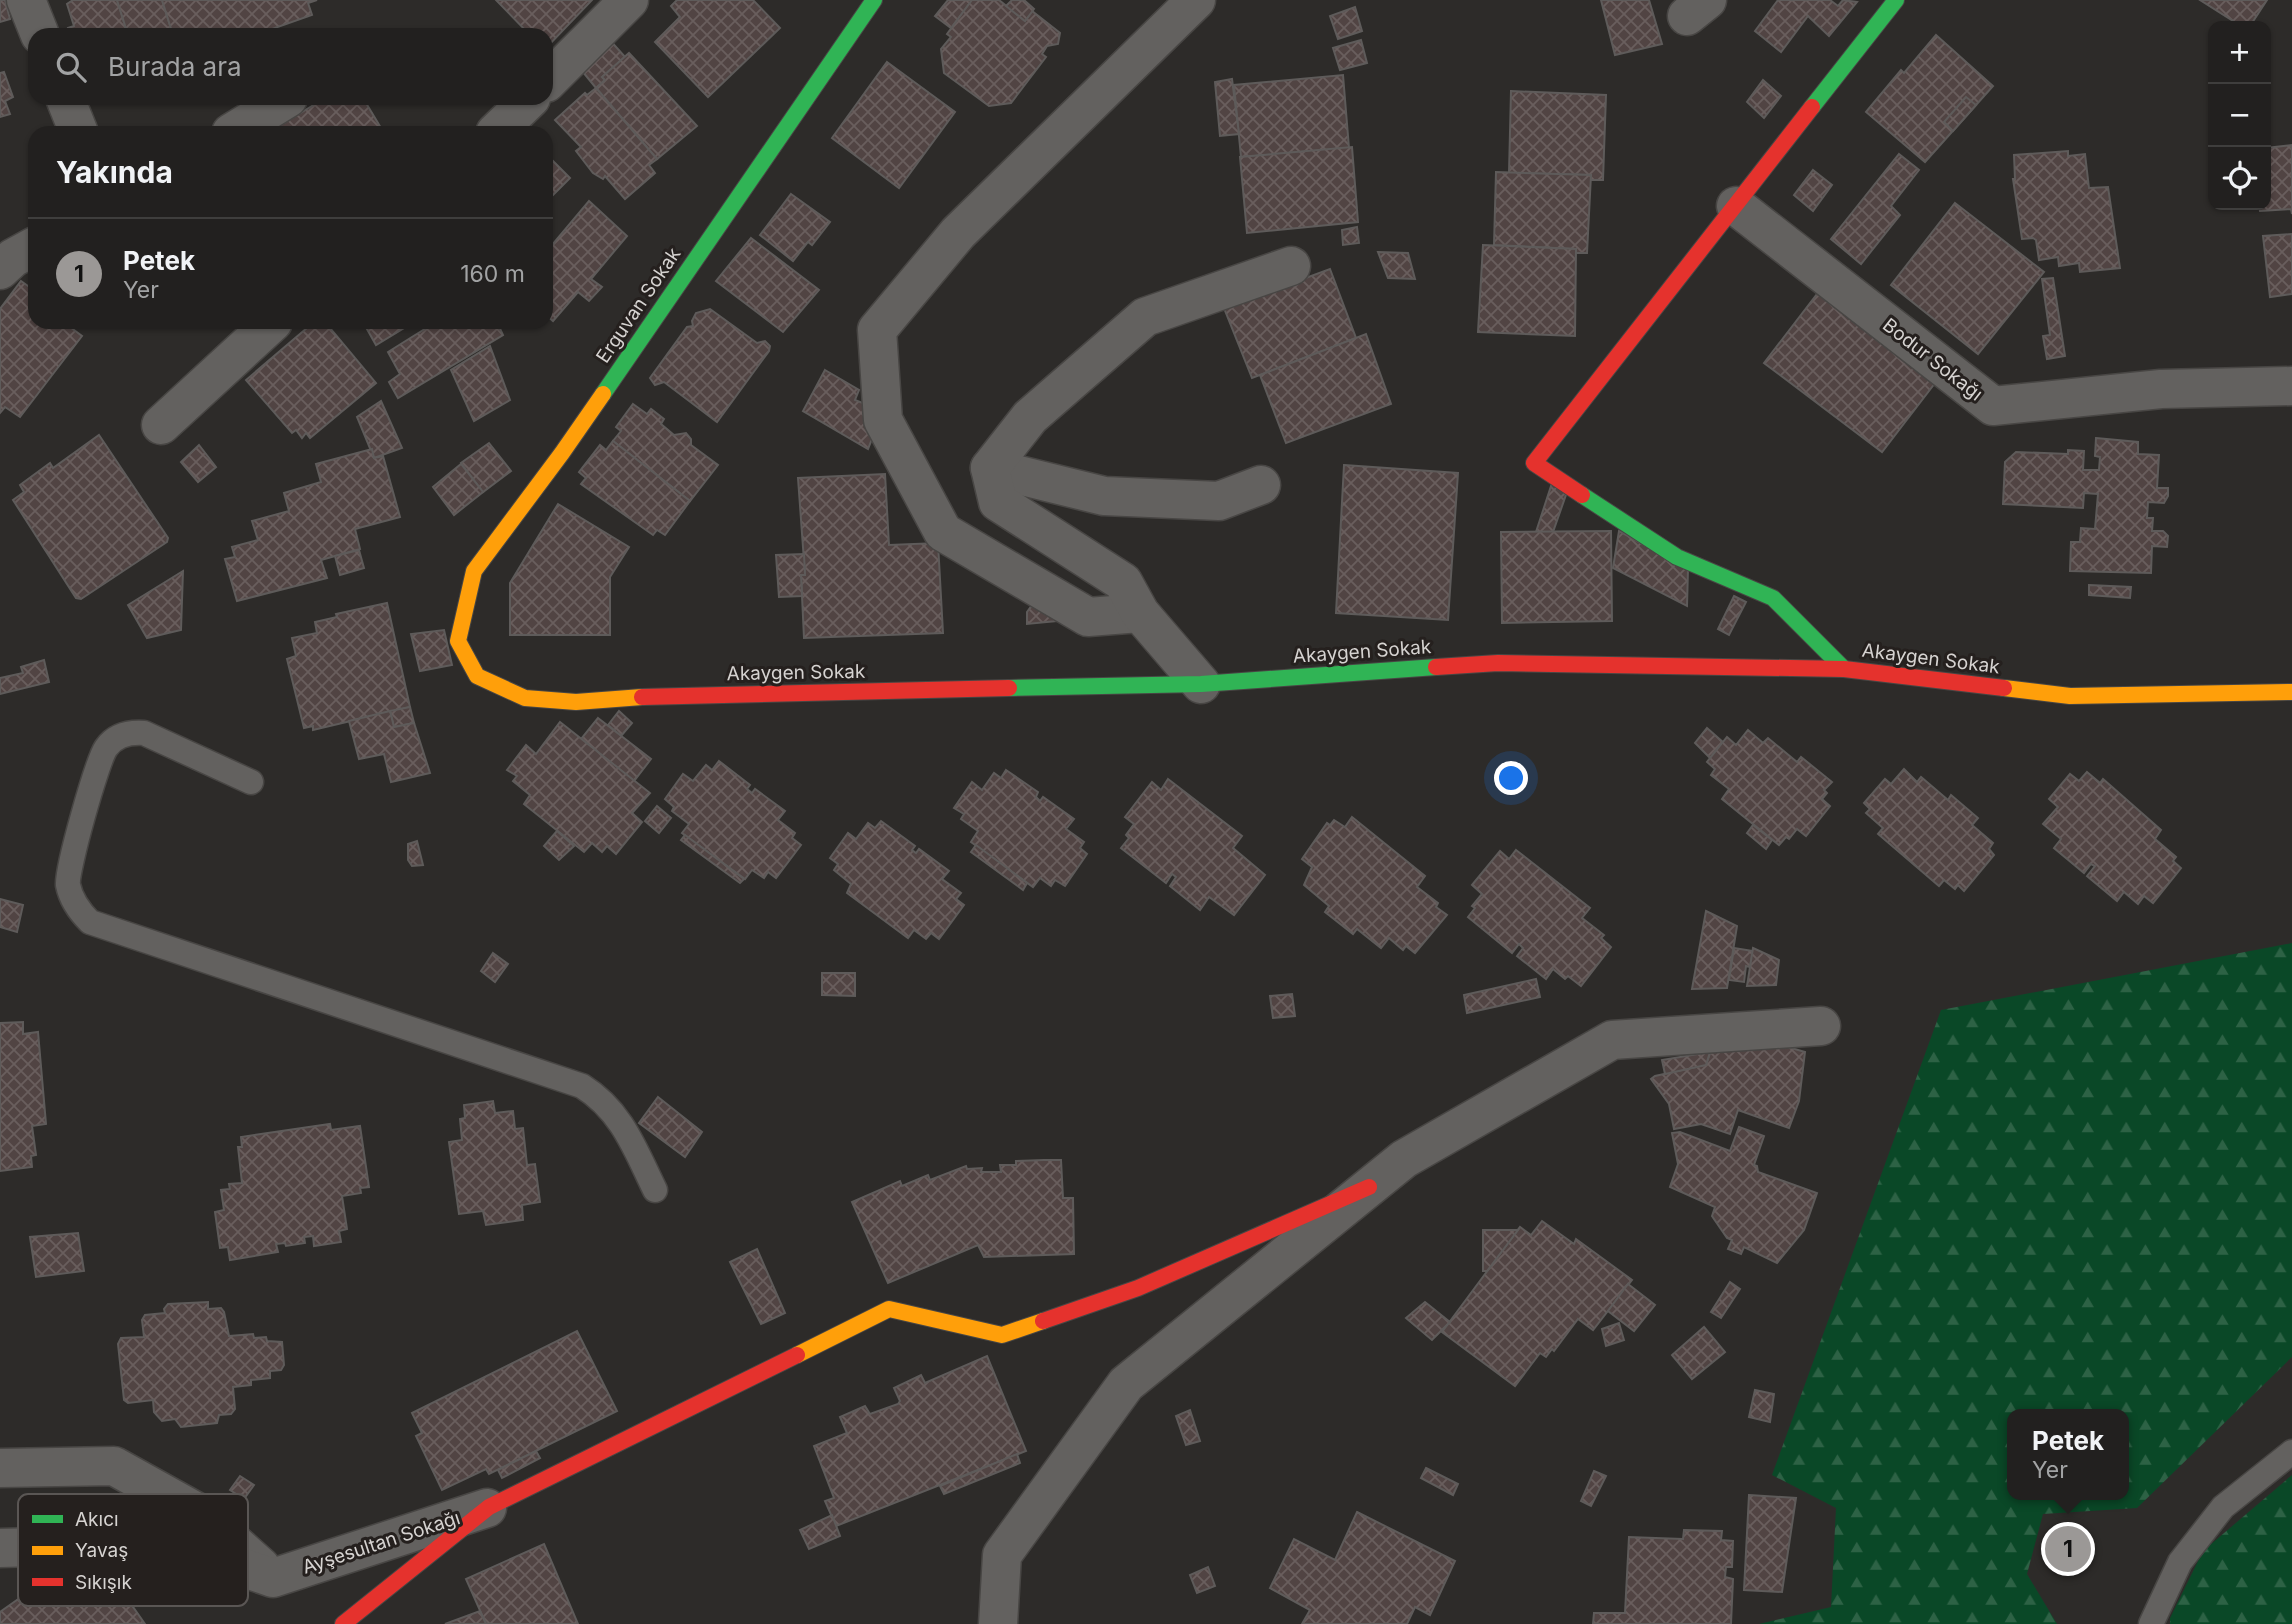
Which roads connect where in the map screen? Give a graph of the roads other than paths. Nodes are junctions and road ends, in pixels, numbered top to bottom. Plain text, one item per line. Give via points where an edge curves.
1 (26, 0) edge
2 (629, 0) edge
3 (874, 0) edge
4 (1196, 0) edge
5 (1896, 0) edge
6 (37, 28) edge
7 (553, 76) edge
8 (68, 105) edge
9 (277, 105) edge
10 (524, 105) edge
11 (76, 126) edge
12 (243, 126) edge
13 (502, 126) edge
14 (1736, 206) junction
15 (28, 250) edge
16 (1291, 266) dead end
17 (0, 270) edge
18 (265, 329) edge
19 (2292, 386) edge
20 (162, 425) dead end
21 (990, 468) junction
22 (1261, 485) dead end
23 (1140, 613) junction
24 (458, 641) joint
25 (1844, 669) junction
26 (1201, 684) junction
27 (2292, 692) edge
28 (251, 782) dead end
29 (1821, 1026) dead end
30 (1369, 1187) junction
31 (655, 1190) dead end
32 (2292, 1451) edge
33 (0, 1468) edge
34 (163, 1494) edge
35 (489, 1507) junction
36 (18, 1547) edge
37 (0, 1548) edge
38 (248, 1556) edge
39 (248, 1569) edge
40 (273, 1578) junction
41 (343, 1624) edge
42 (998, 1624) edge
43 (2151, 1624) edge

1 - 6 street
2 - 7 street
3 - 24 street, Erguvan Sokak via 562,453 474,571
4 - 23 street via 958,233 877,330 883,420 943,532 1088,617
5 - 14 street
8 - 11 street
9 - 12 street
10 - 13 street
14 - 19 street, Bodur Sokağı via 1993,406 2161,389
14 - 25 street via 1534,463 1677,556 1773,598
15 - 17 street
16 - 21 street via 1145,317 1030,417
18 - 20 street
21 - 22 street via 1104,496 1219,501
21 - 23 street via 998,502 1123,582
23 - 26 street
24 - 26 street, Akaygen Sokak via 477,676 525,698 576,702 651,696
25 - 26 street, Akaygen Sokak via 1498,663
25 - 27 street, Akaygen Sokak via 2070,696
28 - 31 lane via 145,733 133,732 114,740 102,756 68,872 79,911 90,922 582,1086 620,1121
29 - 30 street via 1612,1040 1404,1159
30 - 35 street via 1138,1288 1002,1335 889,1308
30 - 42 street via 1126,1384 1002,1555
32 - 43 lane via 2223,1507 2180,1562
33 - 34 street via 114,1466
35 - 40 street, Ayşesultan Sokağı
35 - 41 street
36 - 37 street
38 - 40 street
39 - 40 street

